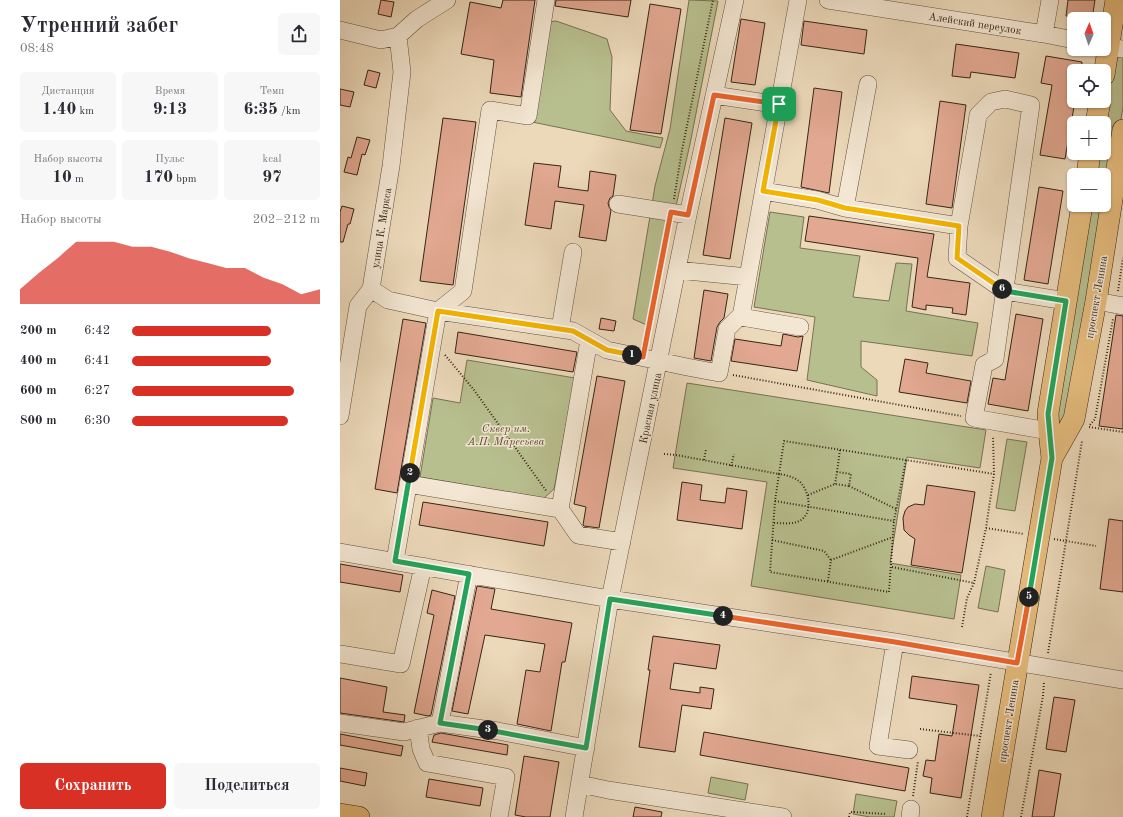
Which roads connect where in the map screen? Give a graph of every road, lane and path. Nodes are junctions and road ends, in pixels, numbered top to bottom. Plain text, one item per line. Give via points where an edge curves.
1 (421, 0) edge
2 (447, 0) edge
3 (546, 0) edge
4 (713, 0) edge
5 (735, 0) edge
6 (798, 0) edge
7 (828, 0) edge
8 (1050, 0) edge
9 (1116, 0) edge
10 (417, 19) junction
11 (340, 30) edge
12 (1044, 34) junction
13 (398, 36) junction
14 (1067, 39) edge
15 (1112, 47) edge
16 (1107, 64) edge
17 (868, 84) dead end
18 (714, 95) junction
19 (779, 104) junction
20 (1123, 130) edge
21 (763, 191) junction
22 (618, 204) dead end
23 (845, 208) junction
24 (671, 212) junction
25 (1081, 212) edge
26 (688, 215) junction
27 (959, 226) junction
28 (573, 252) dead end
29 (1123, 258) edge
30 (677, 270) junction
31 (748, 277) junction
32 (371, 288) junction
33 (1005, 291) junction
34 (1066, 301) junction
35 (1111, 304) edge
36 (438, 311) junction
37 (741, 316) junction
38 (800, 327) dead end
39 (560, 329) junction
40 (433, 340) junction
41 (589, 340) junction
42 (643, 357) junction
43 (659, 360) junction
44 (719, 373) junction
45 (340, 416) edge
46 (974, 418) junction
47 (992, 421) junction
48 (1049, 425) junction
49 (1082, 429) junction
50 (1123, 432) edge
51 (706, 449) dead end
52 (840, 450) junction
53 (664, 454) dead end
54 (734, 454) dead end
55 (1052, 458) junction
56 (704, 460) junction
57 (906, 460) junction
58 (731, 466) junction
59 (837, 472) junction
60 (778, 474) junction
61 (994, 474) junction
62 (408, 484) junction
63 (835, 484) junction
64 (849, 486) junction
65 (808, 495) junction
66 (775, 500) junction
67 (809, 507) junction
68 (558, 509) junction
69 (896, 509) junction
70 (894, 520) junction
71 (774, 523) junction
72 (986, 528) junction
73 (1039, 536) junction
74 (893, 537) junction
75 (772, 540) junction
76 (1066, 541) junction
77 (622, 542) junction
78 (1096, 546) dead end
79 (340, 552) edge
80 (831, 560) junction
81 (395, 561) junction
82 (424, 566) junction
83 (892, 567) junction
84 (469, 574) junction
85 (828, 581) junction
86 (974, 583) junction
87 (610, 599) junction
88 (962, 627) dead end
89 (895, 642) junction
90 (340, 654) edge
91 (994, 659) junction
92 (1017, 663) junction
93 (1046, 667) junction
94 (1123, 680) edge
95 (440, 723) junction
96 (340, 724) edge
97 (418, 728) junction
98 (920, 729) dead end
99 (980, 736) junction
100 (586, 748) junction
101 (913, 754) joint
102 (580, 784) junction
103 (911, 813) edge
104 (340, 814) edge
105 (886, 814) dead end
106 (359, 817) edge
107 (500, 817) edge
108 (574, 817) edge
109 (783, 817) edge
110 (849, 817) edge
111 (967, 817) edge
112 (992, 817) edge
113 (1021, 817) edge

1 - 10 street
2 - 10 street
3 - 36 street via 528,116 490,110 463,291
4 - 24 path
5 - 18 street, Красная улица
6 - 19 street
7 - 12 street, Алейский переулок
8 - 12 street
9 - 15 main road
10 - 13 street
11 - 13 street via 381,40
12 - 14 street, Алейский переулок
13 - 32 street, улица К. Маркса via 402,72 391,166
15 - 16 main road
17 - 23 street
18 - 19 street
18 - 26 street, Красная улица
19 - 21 street
20 - 35 main road, проспект Ленина
21 - 23 street via 818,200
21 - 31 street
22 - 24 street
23 - 27 street
24 - 26 street
24 - 42 path
25 - 34 main road, проспект Ленина
26 - 30 street, Красная улица
27 - 33 street via 957,258
27 - 33 street via 978,115 991,102 1005,99 1031,105
28 - 39 street
29 - 35 path
30 - 31 street
30 - 43 street, Красная улица
31 - 37 street
32 - 36 street via 388,300
32 - 45 street, улица К. Маркса via 358,306
33 - 34 street
33 - 46 street via 995,359 984,365
34 - 48 main road, проспект Ленина via 1048,414
35 - 49 path via 1095,419
35 - 49 main road, проспект Ленина via 1074,419
36 - 39 street
36 - 40 street
37 - 38 street
37 - 44 street via 727,329
39 - 41 street via 573,331
40 - 62 street
40 - 68 path via 474,390
41 - 42 street via 607,350
41 - 68 street
42 - 43 street
43 - 44 street
43 - 77 street, Красная улица
44 - 46 path
46 - 47 street
47 - 48 street
47 - 61 path
48 - 49 main road via 1052,422
48 - 55 main road, проспект Ленина
49 - 50 path
49 - 55 main road, проспект Ленина
49 - 76 path
51 - 56 path
52 - 57 path
52 - 59 path
52 - 60 path via 784,441
53 - 56 path
54 - 58 path
55 - 73 main road, проспект Ленина
56 - 58 path
57 - 61 path
57 - 69 path
58 - 60 path
59 - 63 path
59 - 64 path via 851,474
60 - 65 path via 792,476 801,483
60 - 66 path
61 - 72 path
62 - 68 street
62 - 81 street
63 - 64 path
63 - 65 path
64 - 69 path
65 - 67 path
66 - 67 path
66 - 71 path
67 - 70 path
67 - 71 path via 802,520 789,524
68 - 77 street via 578,535
69 - 70 path
70 - 74 path
71 - 75 path
72 - 73 path
72 - 86 path
73 - 76 path
73 - 92 main road, проспект Ленина
74 - 80 path
74 - 83 path
75 - 80 path via 824,551
75 - 85 path via 770,572
76 - 78 path
76 - 93 path
77 - 87 street, Красная улица
79 - 81 street
80 - 85 path
81 - 82 street
82 - 84 street
82 - 90 street via 401,664
83 - 85 path via 889,592
83 - 86 path
84 - 87 street
84 - 95 street
86 - 88 path via 967,598
87 - 89 street
87 - 100 street, Красная улица
89 - 91 street
89 - 101 street via 878,746
91 - 92 street
91 - 99 path
92 - 93 street
92 - 112 main road, проспект Ленина
93 - 94 street
93 - 113 path
95 - 97 street
95 - 100 street
96 - 97 street via 404,732
97 - 107 street via 421,749 427,763 506,777
98 - 99 path
99 - 111 path
100 - 102 street, Красная улица
101 - 103 path
102 - 108 street, Красная улица
102 - 109 street
104 - 106 main road
105 - 110 path via 850,812

